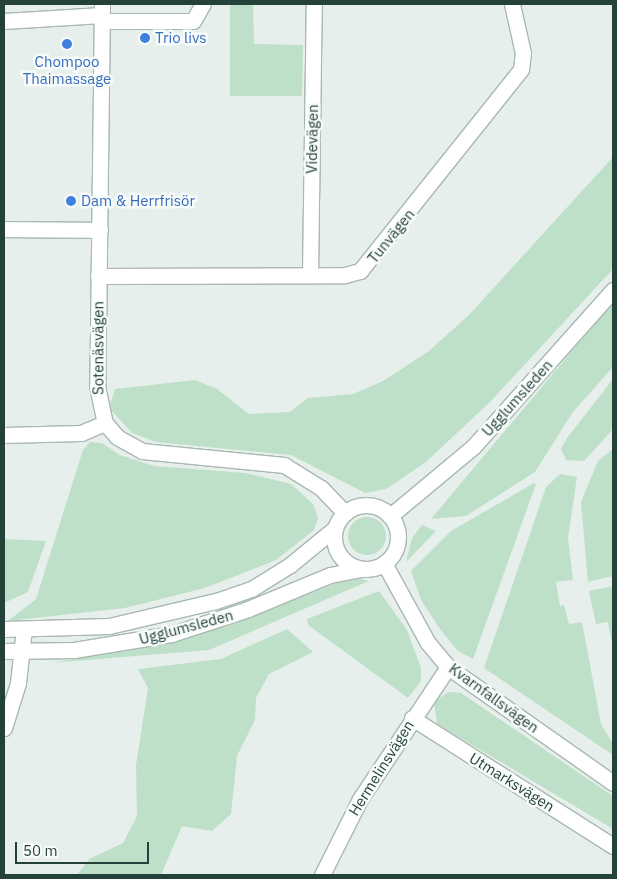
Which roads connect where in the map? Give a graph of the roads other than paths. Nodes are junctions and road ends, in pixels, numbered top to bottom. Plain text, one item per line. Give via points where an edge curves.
1 (203, 4) edge
2 (314, 4) edge
3 (512, 4) edge
4 (102, 13) edge
5 (4, 22) edge
6 (4, 229) edge
7 (100, 230) junction
8 (310, 275) junction
9 (98, 276) junction
10 (613, 290) edge
11 (105, 422) junction
12 (4, 435) edge
13 (345, 513) junction
14 (390, 516) junction
15 (335, 528) junction
16 (384, 564) junction
17 (361, 569) junction
18 (4, 629) edge
19 (24, 629) junction
20 (4, 651) edge
21 (22, 652) junction
22 (448, 667) junction
23 (412, 718) junction
24 (4, 728) edge
25 (613, 783) edge
26 (613, 846) edge
27 (322, 875) edge

1 - 4 street via 193,21
2 - 8 street, Videvägen
3 - 8 street, Tunvägen via 523,54 518,75 370,264 352,274
4 - 5 street
4 - 7 street, Sotenäsvägen
6 - 7 street
7 - 9 street, Sotenäsvägen
8 - 9 street, Tunvägen
9 - 11 street, Sotenäsvägen via 97,386
10 - 14 street, Ugglumsleden via 474,446
11 - 12 street via 81,433
11 - 13 street via 117,437 142,451 284,465 321,488
13 - 14 street via 371,505
13 - 15 street, Ugglumsleden
14 - 16 street via 397,544
15 - 17 street via 334,543 341,558
15 - 19 street, Ugglumsleden via 290,565 253,588 216,601 109,626
16 - 17 street, Ugglumsleden
16 - 22 street, Kvarnfallsvägen via 428,642
17 - 21 street, Ugglumsleden via 330,575 248,609 172,634 74,650
18 - 19 street, Ugglumsleden
19 - 21 street
20 - 21 street, Ugglumsleden
21 - 24 street via 18,683
22 - 23 street, Hermelinsvägen
22 - 25 street, Kvarnfallsvägen
23 - 26 street, Utmarksvägen
23 - 27 street, Hermelinsvägen via 360,799

